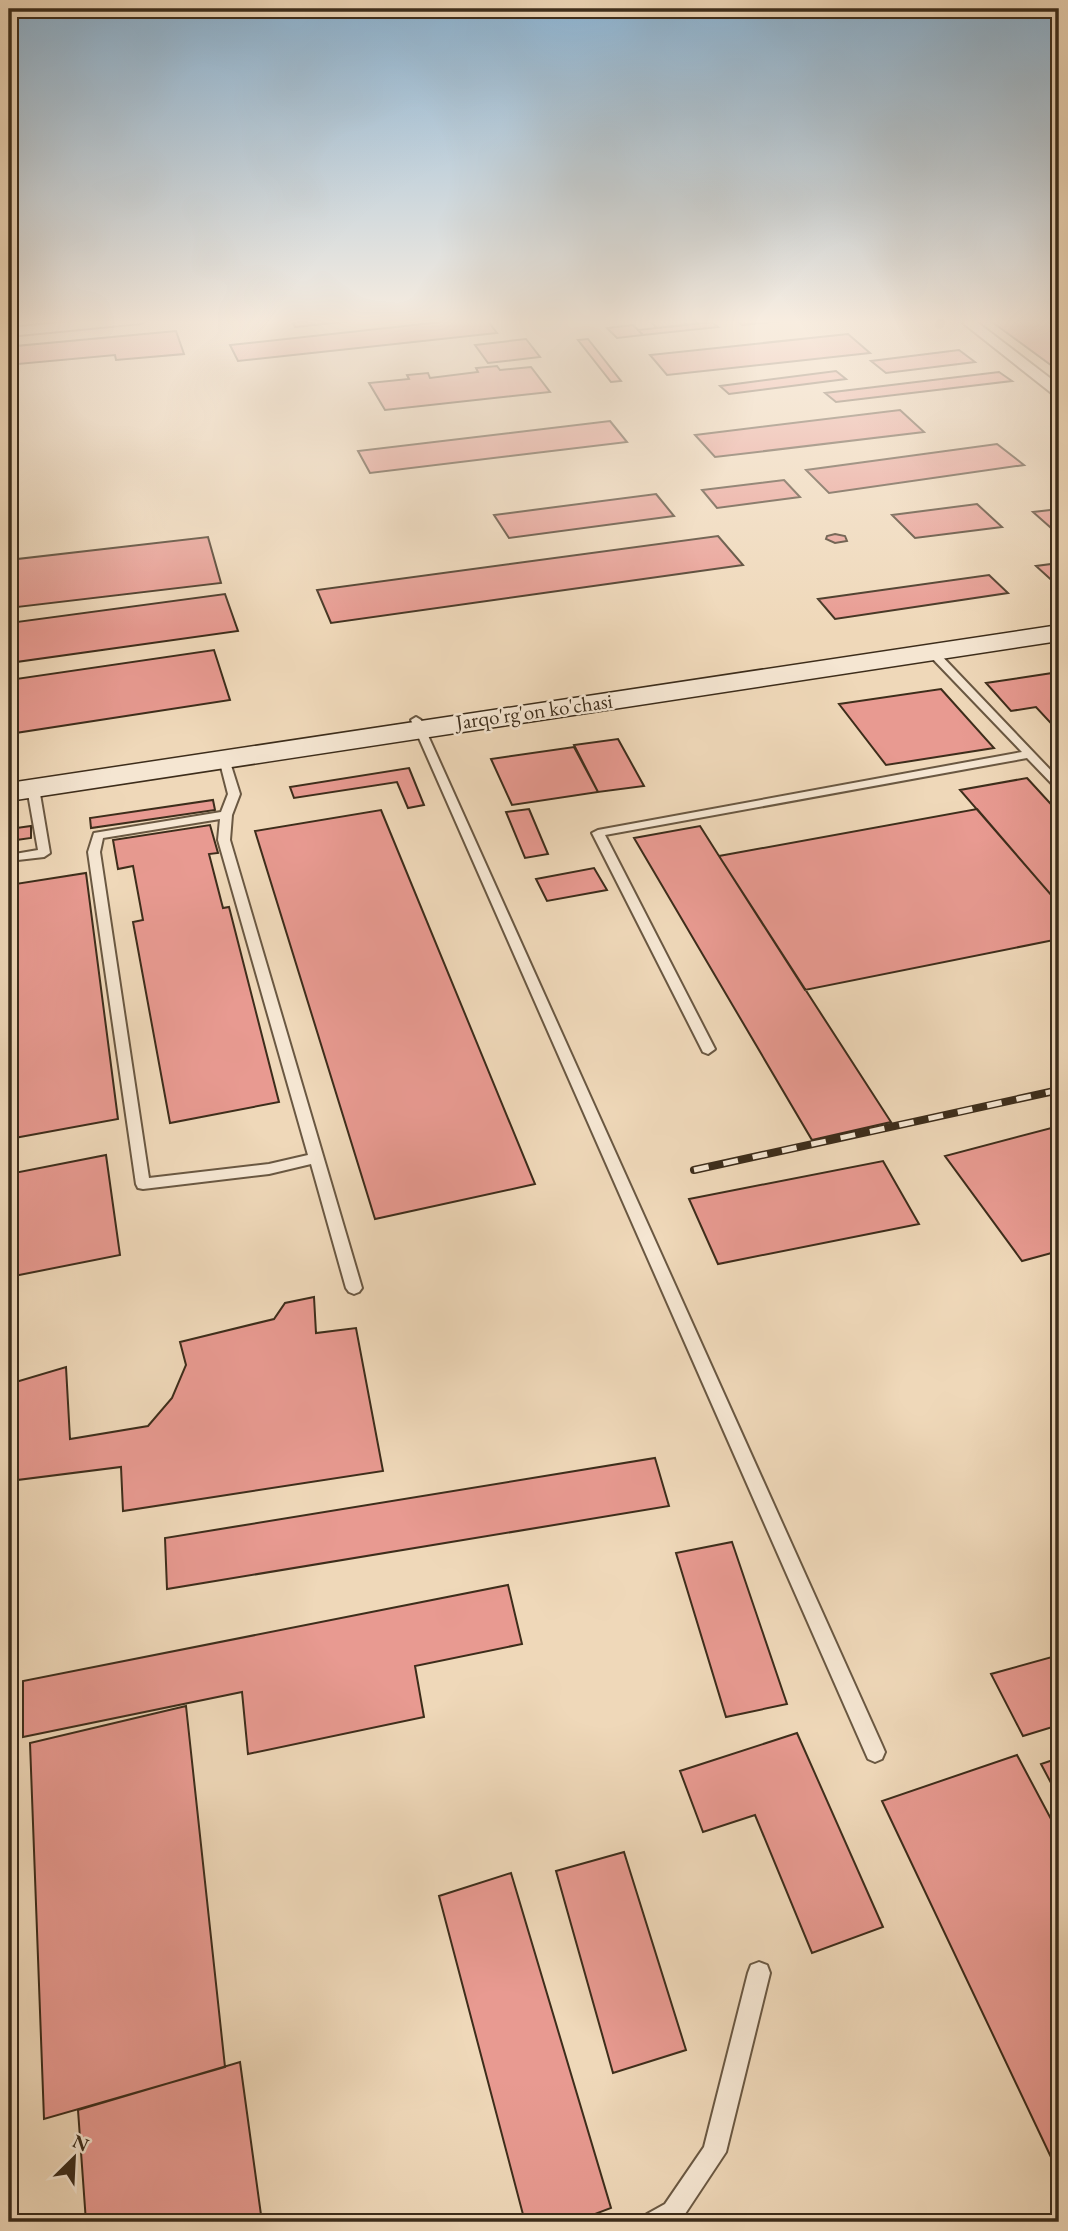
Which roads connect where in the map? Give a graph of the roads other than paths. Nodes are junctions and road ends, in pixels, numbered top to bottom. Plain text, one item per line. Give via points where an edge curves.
1 (1059, 625) edge
2 (1059, 634) edge
3 (932, 652) junction
4 (418, 724) junction
5 (1029, 754) junction
6 (224, 759) junction
7 (1059, 785) edge
8 (17, 788) edge
9 (226, 816) junction
10 (9, 858) edge
11 (708, 1049) dead end
12 (316, 1158) junction
13 (354, 1287) dead end
14 (875, 1752) dead end
15 (759, 1973) dead end
16 (655, 2222) edge

1 - 4 main road, Jarqo'rg'on ko'chasi
2 - 3 main road, Jarqo'rg'on ko'chasi
3 - 4 main road, Jarqo'rg'on ko'chasi
3 - 5 lane
4 - 6 main road, Jarqo'rg'on ko'chasi
4 - 8 main road, Jarqo'rg'on ko'chasi
4 - 14 lane
5 - 7 lane
5 - 11 lane via 598,833
6 - 8 main road, Jarqo'rg'on ko'chasi
6 - 9 lane via 234,794
8 - 10 lane via 44,853
9 - 12 lane via 224,840
9 - 12 lane via 98,835 94,852 143,1184 269,1169
12 - 13 lane
15 - 16 lane via 714,2152 673,2212

